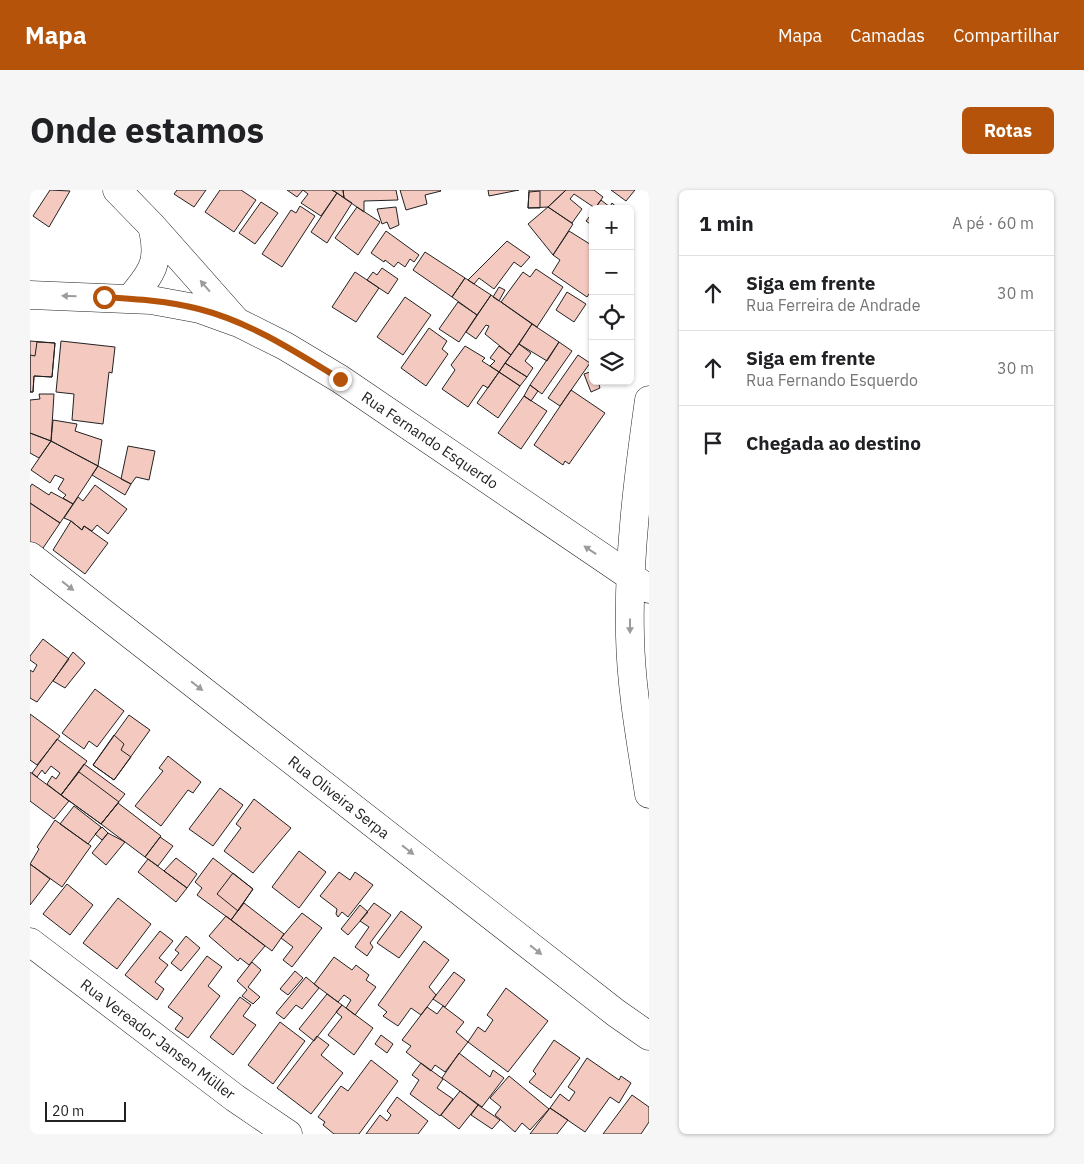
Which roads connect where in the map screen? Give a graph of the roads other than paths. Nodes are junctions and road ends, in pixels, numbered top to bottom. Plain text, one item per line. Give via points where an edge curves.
1 (117, 190) edge
2 (152, 226) junction
3 (30, 295) edge
4 (130, 299) junction
5 (237, 322) junction
6 (649, 400) edge
7 (30, 556) edge
8 (639, 583) edge
9 (641, 686) edge
10 (649, 794) edge
11 (30, 942) edge
12 (649, 1036) edge
13 (288, 1134) edge

1 - 2 street, Rua Fernando Esquerdo
2 - 4 street via 157,244 156,260 148,279
5 -> 2 street, Rua Fernando Esquerdo
4 -> 3 street
4 - 5 street via 200,309
8 -> 5 street, Rua Fernando Esquerdo via 340,379
6 - 8 street via 638,484
7 -> 12 street, Rua Oliveira Serpa
8 -> 9 street via 630,636
9 - 10 street
11 - 13 street, Rua Vereador Jansen Müller via 235,1098

